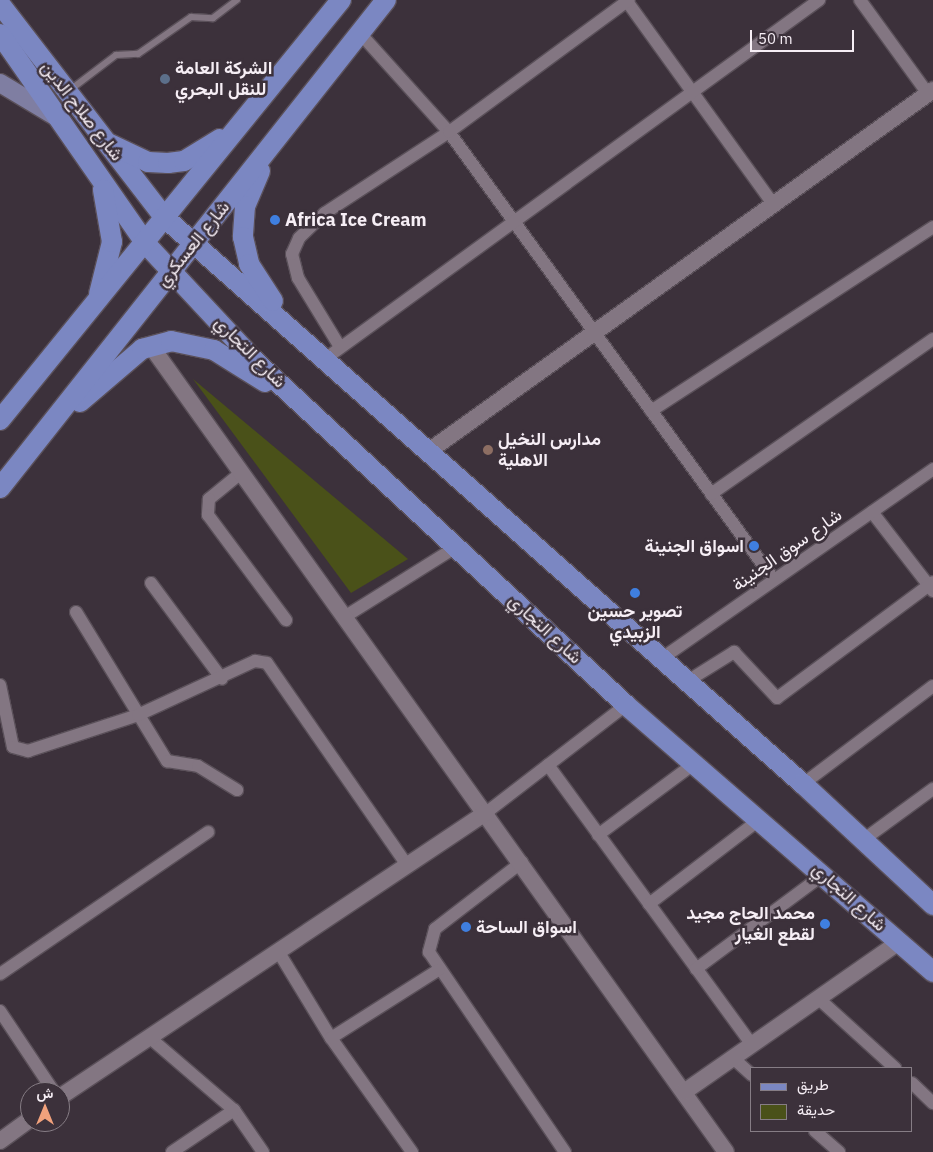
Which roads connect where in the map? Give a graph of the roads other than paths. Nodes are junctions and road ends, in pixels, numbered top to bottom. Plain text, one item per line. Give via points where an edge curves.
1 (237, 0) edge
2 (342, 0) edge
3 (386, 0) edge
4 (627, 0) edge
5 (819, 0) edge
6 (860, 0) edge
7 (0, 4) edge
8 (358, 31) junction
9 (4, 32) edge
10 (272, 82) junction
11 (0, 83) edge
12 (692, 88) junction
13 (67, 92) junction
14 (930, 92) edge
15 (60, 118) junction
16 (449, 132) junction
17 (278, 134) junction
18 (104, 142) junction
19 (90, 161) junction
20 (773, 204) junction
21 (166, 218) junction
22 (514, 222) junction
23 (933, 227) edge
24 (145, 243) junction
25 (196, 244) junction
26 (172, 270) junction
27 (86, 320) junction
28 (295, 330) junction
29 (594, 333) junction
30 (933, 339) edge
31 (152, 346) junction
32 (332, 353) junction
33 (310, 411) junction
34 (650, 411) junction
35 (0, 420) edge
36 (43, 435) junction
37 (429, 451) junction
38 (933, 470) edge
39 (242, 472) junction
40 (0, 488) edge
41 (711, 494) junction
42 (872, 512) junction
43 (456, 547) junction
44 (774, 580) junction
45 (151, 583) dead end
46 (931, 586) edge
47 (76, 612) dead end
48 (346, 616) junction
49 (286, 620) dead end
50 (660, 659) junction
51 (222, 680) junction
52 (686, 682) junction
53 (0, 685) edge
54 (933, 686) edge
55 (626, 705) junction
56 (138, 715) junction
57 (695, 763) junction
58 (548, 765) junction
59 (803, 784) junction
60 (933, 789) edge
61 (237, 790) dead end
62 (487, 812) junction
63 (760, 819) junction
64 (208, 832) dead end
65 (598, 835) junction
66 (863, 840) junction
67 (522, 862) junction
68 (407, 865) junction
69 (824, 874) junction
70 (648, 904) junction
71 (933, 905) edge
72 (899, 942) junction
73 (278, 951) junction
74 (696, 969) junction
75 (438, 970) junction
76 (933, 972) edge
77 (0, 974) edge
78 (819, 999) junction
79 (0, 1011) edge
80 (149, 1037) junction
81 (331, 1038) junction
82 (752, 1046) junction
83 (733, 1058) junction
84 (894, 1067) edge
85 (750, 1073) edge
86 (47, 1082) edge
87 (913, 1084) edge
88 (70, 1090) edge
89 (684, 1092) junction
90 (933, 1103) edge
91 (234, 1110) junction
92 (20, 1126) edge
93 (816, 1132) edge
94 (0, 1141) edge
95 (172, 1152) edge
96 (263, 1152) edge
97 (412, 1152) edge
98 (565, 1152) edge
99 (726, 1152) edge
100 (839, 1152) edge

1 - 13 lane via 213,18 191,17 138,54 116,55
2 - 10 main road
3 - 8 main road, شارع العسكري
4 - 12 street
4 - 16 street
5 - 12 street
6 - 14 street
7 - 9 main road, شارع صلاح الدين
8 - 16 street
8 - 17 main road, شارع العسكري
9 - 13 main road, شارع صلاح الدين
9 - 15 main road, شارع صلاح الدين
10 - 18 main road via 228,133 184,161 148,162
10 - 21 main road
11 - 15 main road
12 - 20 street
12 - 22 street
13 - 18 main road, شارع صلاح الدين
14 - 20 street
15 - 19 main road, شارع صلاح الدين
16 - 22 street
16 - 32 street via 325,213 295,246 292,254 298,278
17 - 25 main road, شارع العسكري
17 - 28 main road via 245,206 243,237 253,272
18 - 21 main road, شارع صلاح الدين
19 - 24 main road, شارع صلاح الدين
19 - 27 main road via 108,208 112,242 102,289
20 - 29 street
21 - 24 main road
21 - 25 main road, شارع صلاح الدين
22 - 29 street
22 - 32 street
23 - 34 street
24 - 26 main road, شارع صلاح الدين
24 - 27 main road
25 - 26 main road, شارع العسكري
25 - 28 main road
26 - 33 main road, شارع التجاري
26 - 36 main road, شارع العسكري
27 - 35 main road
28 - 32 main road
29 - 34 street
29 - 37 street
30 - 41 street
31 - 33 main road via 182,342 214,350
31 - 36 main road
31 - 39 street
32 - 37 main road
33 - 43 main road, شارع التجاري
34 - 41 street
36 - 40 main road, شارع العسكري
37 - 50 main road
38 - 42 street, شارع سوق الجنينة
39 - 48 street
39 - 49 street via 209,500 208,515
41 - 44 street
42 - 44 street, شارع سوق الجنينة
42 - 46 street
43 - 48 street
43 - 55 main road, شارع التجاري
44 - 50 street, شارع سوق الجنينة
45 - 51 street
46 - 52 street via 777,698 734,652
47 - 56 street
48 - 62 street
50 - 52 main road
51 - 56 street
51 - 68 street via 255,661 267,663
52 - 59 main road
53 - 56 street via 14,747 20,751
54 - 59 street
55 - 57 main road, شارع التجاري
55 - 58 street
56 - 61 street via 167,761 198,766
57 - 63 main road, شارع التجاري
57 - 65 street
58 - 62 street
58 - 65 street
59 - 66 main road
60 - 66 street
62 - 67 street
62 - 68 street
63 - 69 main road, شارع التجاري
63 - 70 street
64 - 77 street
65 - 70 street
66 - 71 main road
67 - 75 street via 434,929 429,952
67 - 89 street
68 - 73 street
69 - 72 main road, شارع التجاري
69 - 74 street
70 - 74 street
72 - 76 main road, شارع التجاري
72 - 78 street
73 - 80 street
73 - 81 street
74 - 82 street
75 - 81 street
75 - 98 street
78 - 82 street
78 - 84 street
79 - 86 street
80 - 88 street
80 - 91 street
81 - 97 street
82 - 83 street
83 - 85 street
83 - 89 street
87 - 90 street
89 - 99 street
91 - 95 street
91 - 96 street
92 - 94 street
93 - 100 street

